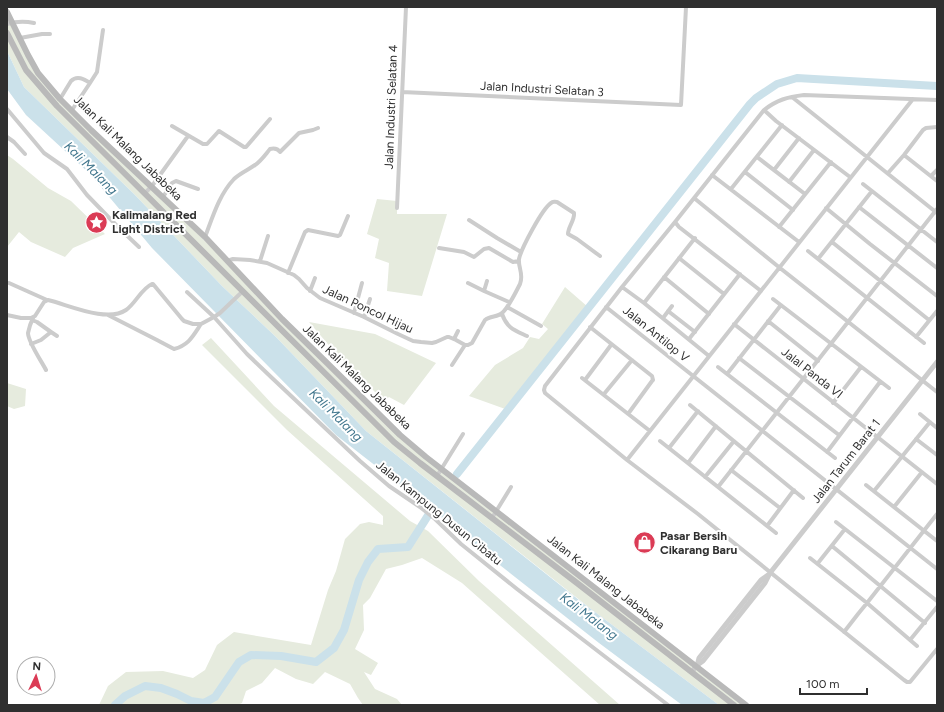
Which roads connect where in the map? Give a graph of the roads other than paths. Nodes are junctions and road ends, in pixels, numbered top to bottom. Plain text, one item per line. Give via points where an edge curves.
1 (406, 7) edge
2 (686, 7) edge
3 (7, 12) edge
4 (10, 23) edge
5 (34, 23) dead end
6 (103, 30) dead end
7 (7, 33) edge
8 (50, 34) dead end
9 (20, 38) junction
10 (90, 83) junction
11 (402, 92) junction
12 (792, 97) junction
13 (60, 99) junction
14 (913, 99) junction
15 (937, 100) edge
16 (7, 110) edge
17 (72, 110) junction
18 (764, 110) junction
19 (270, 119) dead end
20 (172, 126) dead end
21 (782, 126) junction
22 (937, 127) edge
23 (318, 128) dead end
24 (188, 136) junction
25 (7, 137) edge
26 (799, 138) junction
27 (814, 150) junction
28 (25, 154) dead end
29 (904, 155) junction
30 (757, 157) junction
31 (867, 157) junction
32 (831, 162) junction
33 (774, 170) junction
34 (937, 170) edge
35 (745, 172) junction
36 (888, 173) junction
37 (712, 174) junction
38 (932, 176) junction
39 (850, 178) junction
40 (937, 181) edge
41 (788, 182) junction
42 (863, 184) dead end
43 (152, 186) junction
44 (198, 189) dead end
45 (731, 189) junction
46 (872, 191) junction
47 (145, 193) junction
48 (805, 194) junction
49 (163, 197) junction
50 (694, 198) junction
51 (859, 207) junction
52 (397, 208) dead end
53 (826, 208) junction
54 (793, 210) junction
55 (936, 211) edge
56 (348, 216) dead end
57 (469, 220) dead end
58 (675, 222) junction
59 (846, 224) junction
60 (779, 227) junction
61 (921, 229) junction
62 (268, 236) dead end
63 (205, 237) junction
64 (695, 238) junction
65 (799, 242) junction
66 (832, 242) junction
67 (937, 242) edge
68 (909, 245) junction
69 (139, 247) dead end
70 (439, 248) dead end
71 (808, 251) dead end
72 (521, 252) junction
73 (600, 256) dead end
74 (679, 258) junction
75 (818, 259) junction
76 (227, 261) junction
77 (260, 261) junction
78 (519, 261) junction
79 (895, 263) junction
80 (780, 268) junction
81 (937, 268) edge
82 (288, 273) junction
83 (740, 274) junction
84 (314, 278) dead end
85 (664, 278) junction
86 (487, 281) dead end
87 (880, 281) junction
88 (9, 283) dead end
89 (362, 283) dead end
90 (468, 283) dead end
91 (622, 287) junction
92 (310, 291) junction
93 (484, 291) junction
94 (761, 291) junction
95 (187, 292) dead end
96 (241, 293) junction
97 (724, 294) junction
98 (937, 296) edge
99 (868, 298) junction
100 (370, 299) dead end
101 (773, 299) dead end
102 (47, 300) junction
103 (644, 303) junction
104 (508, 305) junction
105 (781, 305) junction
106 (672, 306) dead end
107 (606, 307) junction
108 (668, 311) junction
109 (937, 311) edge
110 (354, 313) junction
111 (502, 314) junction
112 (709, 314) junction
113 (7, 315) edge
114 (108, 315) junction
115 (214, 317) junction
116 (364, 317) junction
117 (663, 318) junction
118 (32, 319) junction
119 (929, 320) junction
120 (768, 321) junction
121 (849, 321) junction
122 (201, 324) junction
123 (734, 324) junction
124 (541, 326) dead end
125 (590, 327) junction
126 (458, 331) dead end
127 (51, 332) junction
128 (695, 332) junction
129 (57, 336) dead end
130 (527, 336) dead end
131 (916, 337) junction
132 (454, 338) junction
133 (689, 339) junction
134 (754, 340) junction
135 (924, 343) dead end
136 (31, 344) junction
137 (831, 344) junction
138 (465, 345) junction
139 (611, 345) junction
140 (709, 356) junction
141 (739, 358) junction
142 (632, 360) junction
143 (818, 361) junction
144 (325, 362) junction
145 (937, 362) edge
146 (452, 366) dead end
147 (718, 367) dead end
148 (861, 367) junction
149 (319, 368) junction
150 (46, 370) dead end
151 (727, 374) junction
152 (693, 376) junction
153 (803, 379) junction
154 (922, 381) junction
155 (880, 382) junction
156 (888, 388) dead end
157 (937, 392) edge
158 (604, 394) junction
159 (789, 396) junction
160 (833, 403) junction
161 (690, 405) dead end
162 (698, 411) junction
163 (777, 412) junction
164 (628, 414) junction
165 (920, 414) dead end
166 (853, 418) junction
167 (930, 422) junction
168 (716, 426) junction
169 (937, 428) edge
170 (650, 431) junction
171 (762, 431) junction
172 (463, 434) dead end
173 (839, 435) junction
174 (877, 437) junction
175 (916, 439) junction
176 (660, 441) dead end
177 (734, 441) junction
178 (669, 448) junction
179 (746, 451) junction
180 (827, 452) junction
181 (937, 455) edge
182 (902, 456) junction
183 (835, 458) dead end
184 (627, 460) junction
185 (688, 463) junction
186 (443, 470) junction
187 (731, 470) junction
188 (922, 472) junction
189 (439, 477) junction
190 (705, 477) junction
191 (937, 484) edge
192 (866, 485) dead end
193 (511, 487) dead end
194 (718, 487) junction
195 (836, 489) junction
196 (794, 490) junction
197 (874, 491) junction
198 (803, 498) dead end
199 (894, 507) junction
200 (780, 508) junction
201 (496, 511) junction
202 (937, 514) edge
203 (492, 518) junction
204 (836, 522) dead end
205 (767, 526) junction
206 (844, 529) junction
207 (924, 530) junction
208 (776, 533) dead end
209 (937, 541) edge
210 (832, 546) junction
211 (910, 548) junction
212 (810, 558) dead end
213 (818, 564) junction
214 (894, 568) junction
215 (937, 569) edge
216 (770, 573) junction
217 (880, 586) junction
218 (937, 601) edge
219 (867, 603) junction
220 (937, 607) edge
221 (925, 622) junction
222 (844, 632) junction
223 (910, 640) junction
224 (918, 646) dead end
225 (937, 649) edge
226 (696, 666) junction
227 (692, 672) junction
228 (668, 705) edge
229 (734, 705) edge
230 (746, 705) edge

1 - 11 street, Jalan Industri Selatan 4
2 - 11 street, Jalan Industri Selatan 3 via 681,105
3 - 4 main road, Jalan Kali Malang Jababeka
4 - 5 street
4 - 9 main road, Jalan Kali Malang Jababeka
6 - 10 street via 96,74
7 - 47 main road, Jalan Kali Malang Jababeka via 33,79 60,110
8 - 9 street
9 - 13 main road, Jalan Kali Malang Jababeka via 38,73
10 - 13 street via 74,79
10 - 17 street
11 - 52 street, Jalan Industri Selatan 4
12 - 14 street via 804,95
12 - 18 street
12 - 31 street
13 - 17 main road, Jalan Kali Malang Jababeka
14 - 15 street
14 - 31 street
16 - 69 street via 44,153 67,169 86,195
17 - 43 main road, Jalan Kali Malang Jababeka
18 - 21 street
18 - 37 street
19 - 24 street via 246,147 220,132 206,145
20 - 24 street
21 - 26 street
21 - 30 street
22 - 29 street via 923,130
23 - 63 street via 299,133 280,152 270,149 255,165 235,178 222,194
24 - 43 street
25 - 28 street
26 - 27 street
26 - 33 street
27 - 32 street
27 - 41 street
29 - 36 street
29 - 38 street
30 - 33 street
30 - 35 street
31 - 36 street
31 - 39 street
32 - 39 street
32 - 48 street
33 - 41 street
34 - 38 street
35 - 45 street
35 - 54 street
36 - 55 street
37 - 45 street
37 - 50 street
38 - 40 street
39 - 53 street
41 - 48 street
42 - 46 street
43 - 47 street
43 - 49 main road, Jalan Kali Malang Jababeka
44 - 49 street via 176,181
45 - 60 street
46 - 51 street
46 - 61 street
47 - 96 main road, Jalan Kali Malang Jababeka
48 - 54 street
49 - 63 main road, Jalan Kali Malang Jababeka
50 - 58 street
50 - 80 street
51 - 59 street
51 - 68 street
53 - 59 street
53 - 65 street
54 - 60 street
55 - 61 street
56 - 82 street via 338,236 308,230 305,232
57 - 72 street
58 - 64 street
58 - 91 street
59 - 66 street
59 - 79 street
60 - 65 street
61 - 67 street
61 - 68 street
62 - 77 street
63 - 76 main road, Jalan Kali Malang Jababeka
64 - 74 street
64 - 83 street
65 - 80 street
66 - 75 street
66 - 87 street
68 - 79 street
68 - 81 street
70 - 78 street via 464,252 474,257 489,248 513,262
71 - 75 street
72 - 73 street via 546,208 552,202 557,202 574,213 568,234
72 - 78 street
74 - 85 street
74 - 97 street
75 - 99 street
76 - 77 street, Jalan Poncol Hijau
76 - 144 main road, Jalan Kali Malang Jababeka
77 - 82 street, Jalan Poncol Hijau
78 - 104 street via 522,278
79 - 87 street
79 - 98 street
80 - 94 street
80 - 121 street
82 - 92 street, Jalan Poncol Hijau via 299,279
83 - 94 street
83 - 97 street
84 - 92 street
85 - 103 street
85 - 112 street
86 - 93 street
87 - 99 street
87 - 119 street
88 - 102 street
89 - 110 street
90 - 93 street
91 - 103 street
91 - 107 street
92 - 110 street, Jalan Poncol Hijau
93 - 104 street
94 - 123 street
95 - 115 street, Jalan Kampung Dusun Cibatu
96 - 115 street
96 - 149 main road, Jalan Kali Malang Jababeka
97 - 112 street
99 - 121 street
99 - 131 street
100 - 116 street
101 - 105 street
102 - 114 street
102 - 118 street
103 - 117 street
104 - 111 street
104 - 124 street
105 - 120 street
105 - 137 street
106 - 108 street
107 - 125 street
107 - 152 street, Jalan Antilop V
108 - 117 street
108 - 128 street
109 - 119 street
110 - 116 street, Jalan Poncol Hijau
111 - 130 street via 504,321 511,328
111 - 138 street via 485,320 472,343
112 - 128 street
113 - 118 street
114 - 122 street via 174,349 186,344
114 - 122 street via 127,309 145,288 152,284 182,319
115 - 122 street
115 - 228 street, Jalan Kampung Dusun Cibatu via 271,377 389,486 420,507 499,574
116 - 132 street, Jalan Poncol Hijau via 413,341 432,343 447,337
117 - 133 street
118 - 127 street
118 - 136 street via 28,332
119 - 131 street
120 - 134 street
120 - 143 street
121 - 137 street
121 - 154 street
123 - 134 street, Jalal Panda VI
123 - 140 street
125 - 139 street
125 - 184 street via 545,386 544,391
126 - 132 street
127 - 129 street
127 - 136 street
128 - 133 street
131 - 135 street
132 - 138 street
133 - 140 street
134 - 141 street
134 - 153 street, Jalal Panda VI
136 - 150 street
137 - 143 street
137 - 148 street
138 - 146 street
139 - 142 street
139 - 158 street via 583,379
140 - 152 street
141 - 151 street
141 - 159 street
142 - 158 street
142 - 164 street via 652,376 653,380
143 - 153 street
144 - 149 main road
144 - 186 main road, Jalan Kali Malang Jababeka via 400,435
145 - 154 street, Jalan Tarum Barat 1
147 - 151 street
148 - 155 street
148 - 160 street
149 - 189 main road, Jalan Kali Malang Jababeka via 394,442
151 - 163 street
152 - 170 street
152 - 171 street, Jalan Antilop V
153 - 159 street
153 - 160 street, Jalal Panda VI
154 - 157 street
154 - 174 street, Jalan Tarum Barat 1
155 - 156 street
155 - 166 street
158 - 164 street
159 - 163 street
159 - 173 street
160 - 166 street, Jalal Panda VI
161 - 162 street
162 - 168 street
162 - 178 street
163 - 171 street
163 - 180 street
164 - 170 street
165 - 167 street
166 - 173 street
166 - 174 street, Jalal Panda VI
167 - 169 street
167 - 175 street
168 - 177 street
168 - 185 street
170 - 184 street
171 - 179 street
171 - 195 street, Jalan Antilop V
172 - 186 street
173 - 180 street
174 - 182 street, Jalal Panda VI
174 - 195 street, Jalan Tarum Barat 1
175 - 181 street
175 - 182 street
176 - 178 street
177 - 179 street
177 - 190 street
178 - 185 street
179 - 187 street
179 - 196 street
180 - 183 street
182 - 188 street, Jalal Panda VI
182 - 197 street
184 - 216 street
185 - 190 street
186 - 189 street
186 - 201 main road, Jalan Kali Malang Jababeka
187 - 194 street
187 - 200 street
188 - 191 street, Jalal Panda VI
188 - 199 street
189 - 203 main road, Jalan Kali Malang Jababeka
190 - 194 street
192 - 197 street
193 - 201 street
194 - 205 street
195 - 211 street, Jalan Antilop V
195 - 216 street, Jalan Tarum Barat 1
196 - 198 street
196 - 200 street
197 - 199 street
199 - 207 street
200 - 205 street
201 - 203 street
201 - 226 main road, Jalan Kali Malang Jababeka
202 - 207 street
203 - 227 main road, Jalan Kali Malang Jababeka
204 - 206 street
205 - 208 street
206 - 210 street
206 - 214 street
207 - 209 street
207 - 211 street
210 - 213 street
210 - 217 street
211 - 214 street
211 - 215 street, Jalan Antilop V
212 - 213 street
213 - 219 street
214 - 217 street
214 - 218 street
216 - 222 street
216 - 226 street, Jalan Tarum Barat 1 via 761,580 699,658
217 - 219 street
217 - 221 street
219 - 222 street
219 - 223 street
220 - 221 street
221 - 223 street
222 - 225 street via 907,682 910,682
223 - 224 street
226 - 227 street, Jalan Tarum Barat 1
226 - 230 main road, Jalan Kali Malang Jababeka
227 - 229 main road, Jalan Kali Malang Jababeka

